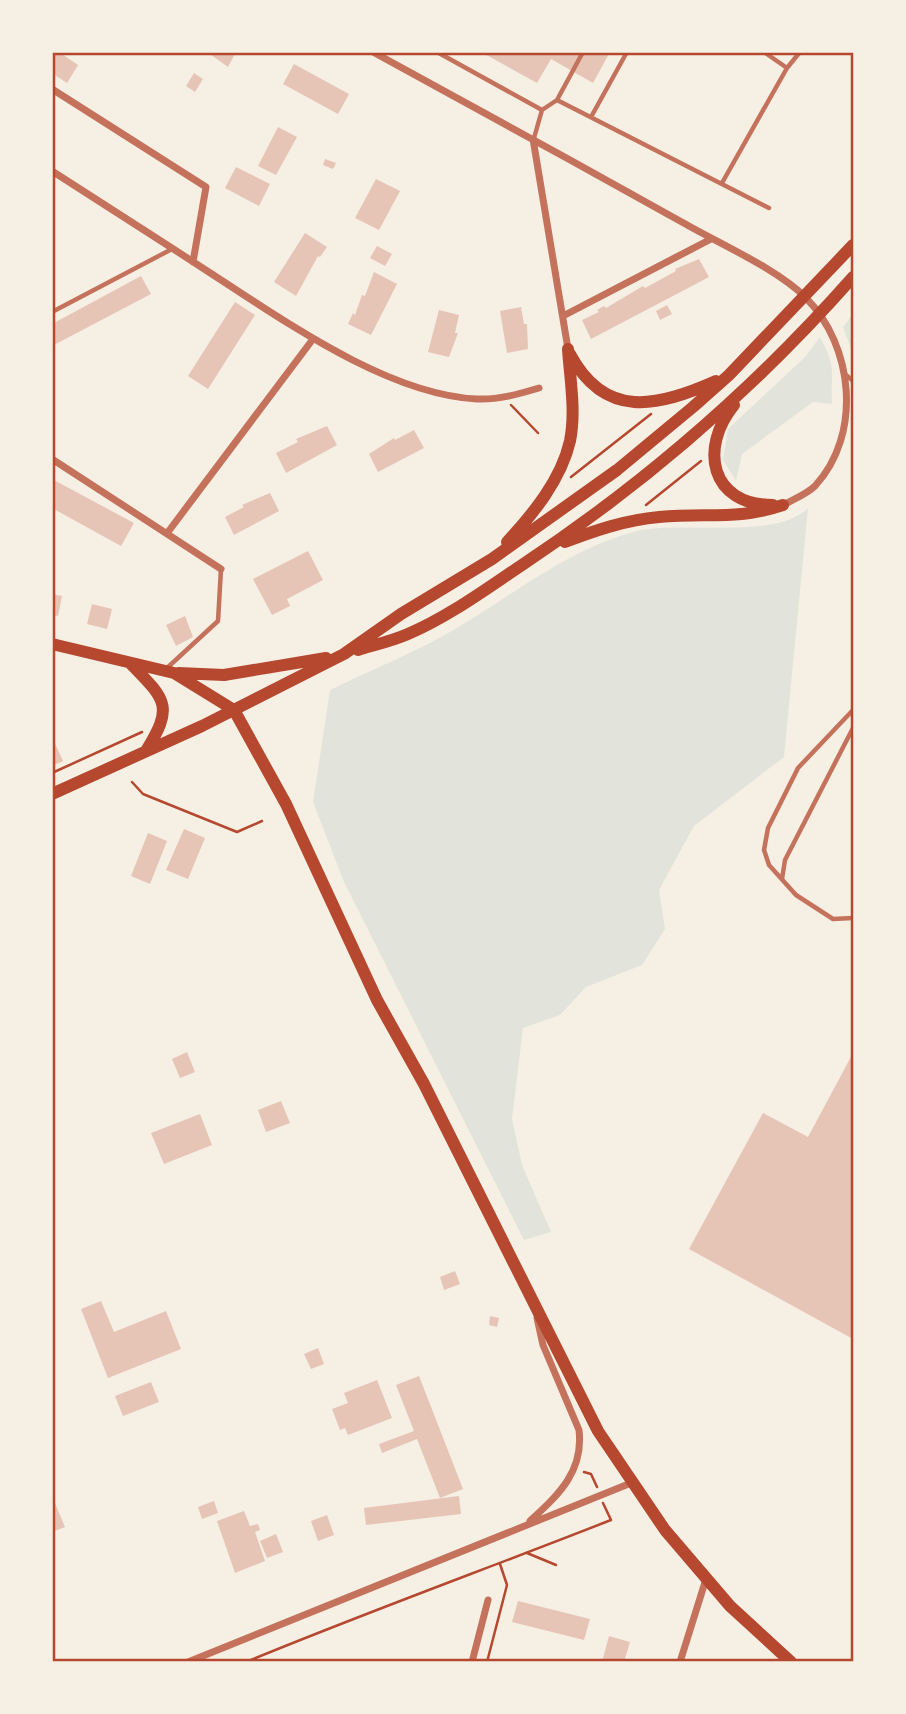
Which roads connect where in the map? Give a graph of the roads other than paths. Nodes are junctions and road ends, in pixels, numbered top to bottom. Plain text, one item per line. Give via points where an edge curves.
1 (373, 52) edge
2 (437, 52) edge
3 (583, 52) edge
4 (626, 52) edge
5 (764, 52) edge
6 (800, 52) edge
7 (787, 68) junction
8 (52, 89) edge
9 (557, 100) junction
10 (542, 110) junction
11 (591, 117) junction
12 (533, 139) junction
13 (52, 171) edge
14 (722, 183) junction
15 (769, 208) dead end
16 (711, 239) junction
17 (853, 245) edge
18 (173, 248) junction
19 (193, 262) junction
20 (853, 277) edge
21 (52, 313) edge
22 (563, 316) junction
23 (313, 339) junction
24 (568, 349) junction
25 (729, 375) junction
26 (846, 375) junction
27 (754, 381) junction
28 (853, 381) edge
29 (539, 388) dead end
30 (853, 406) edge
31 (846, 411) junction
32 (52, 459) edge
33 (783, 505) junction
34 (168, 532) junction
35 (548, 548) junction
36 (492, 559) junction
37 (221, 569) joint
38 (52, 644) edge
39 (344, 654) junction
40 (131, 664) junction
41 (169, 671) junction
42 (234, 710) junction
43 (853, 710) edge
44 (853, 728) edge
45 (146, 751) junction
46 (52, 794) edge
47 (782, 880) junction
48 (853, 918) edge
49 (534, 1307) junction
50 (631, 1483) junction
51 (524, 1526) junction
52 (706, 1578) junction
53 (488, 1600) dead end
54 (188, 1661) edge
55 (472, 1661) edge
56 (680, 1661) edge
57 (791, 1661) edge

1 - 12 street
2 - 10 lane
3 - 9 lane
4 - 11 lane
5 - 7 lane
6 - 7 lane
7 - 14 lane
8 - 19 street via 206,187
9 - 10 lane
9 - 11 lane
10 - 12 lane
11 - 14 lane
12 - 16 street
12 - 22 street
13 - 18 street
14 - 15 lane
16 - 22 street
16 - 26 street via 788,282 827,321
17 - 25 main road
18 - 19 street
18 - 21 lane
19 - 23 street
20 - 27 main road
22 - 24 street
23 - 29 street via 434,391 477,399
23 - 34 street
24 - 25 main road via 582,376 600,390 643,404 668,401
24 - 36 main road via 573,398 570,442 534,513
25 - 36 main road via 617,470
26 - 28 lane
26 - 31 street
27 - 33 main road via 730,409 712,452 718,475 728,488 746,501
27 - 35 main road via 640,479
30 - 31 lane
31 - 33 street via 826,470 813,487
32 - 34 street
33 - 35 main road via 732,517 689,515 626,521
34 - 37 street
35 - 39 main road via 409,634
36 - 39 main road
37 - 41 lane via 218,621
38 - 40 main road
39 - 41 main road via 234,674
39 - 42 main road
40 - 41 main road
40 - 45 main road via 155,689 164,711 162,726
41 - 42 main road
42 - 45 main road
42 - 49 main road via 275,783 377,1000 424,1084
43 - 47 lane via 798,768 768,828 764,849 769,865
44 - 47 lane via 785,860
45 - 46 main road
47 - 48 lane via 833,919
49 - 50 main road via 598,1431
49 - 51 street via 543,1345 579,1430 580,1451 564,1488
50 - 51 street
50 - 52 main road
51 - 54 street
52 - 56 street
52 - 57 main road
53 - 55 street

